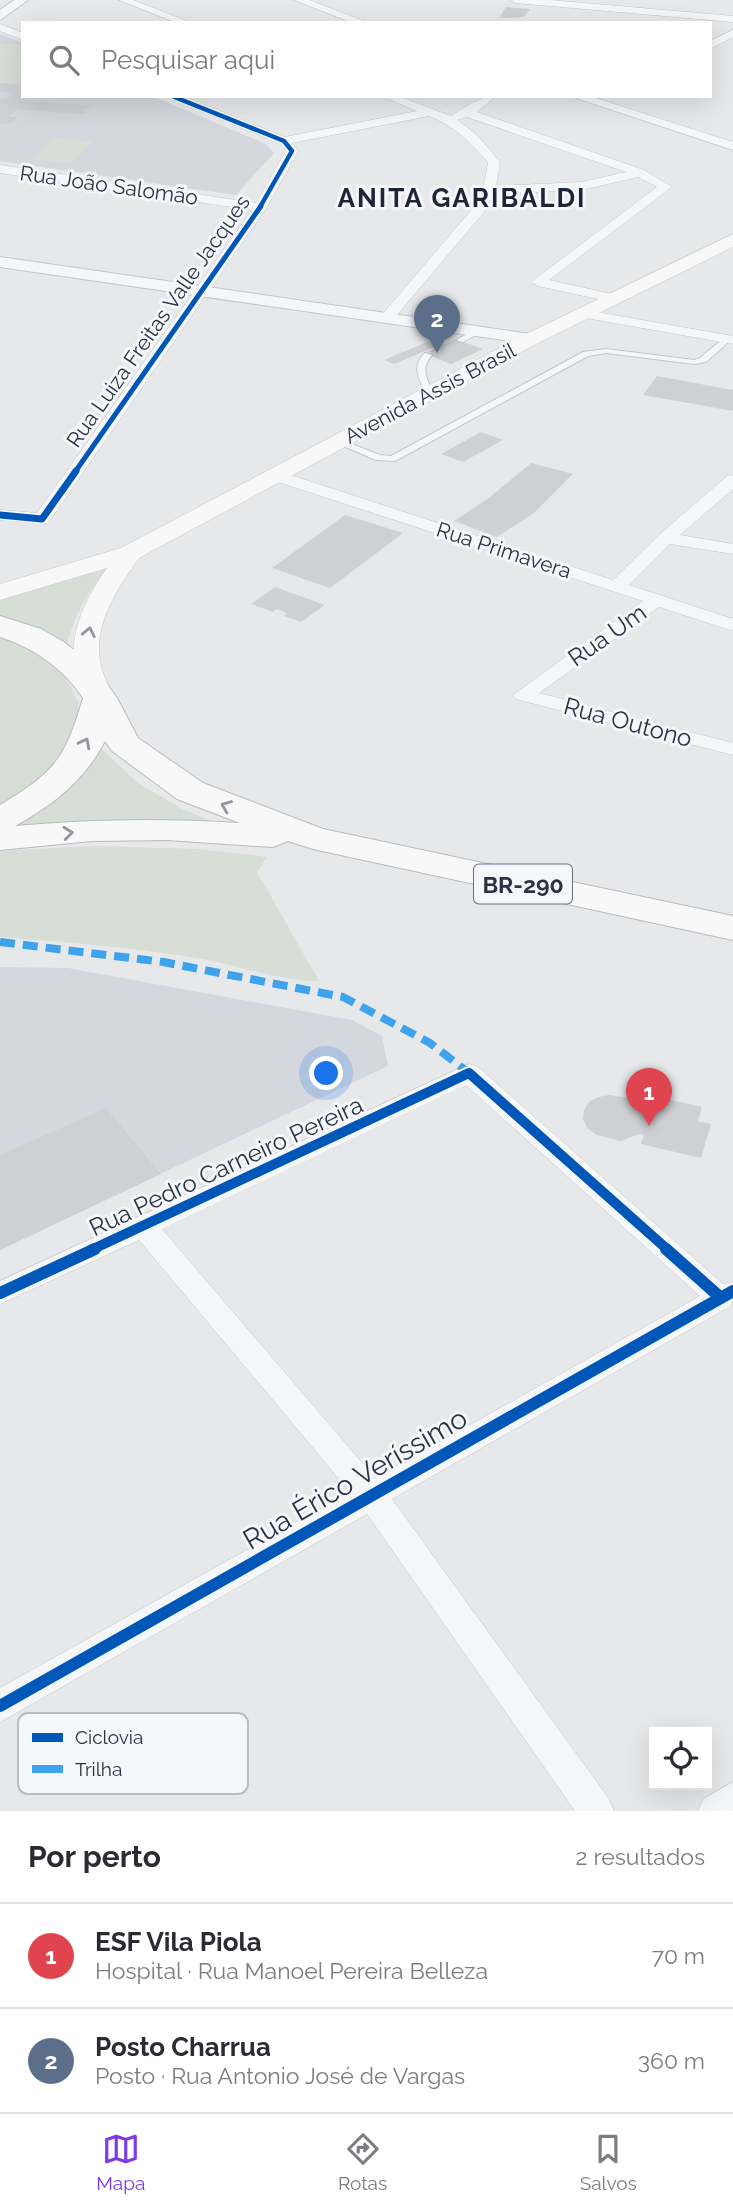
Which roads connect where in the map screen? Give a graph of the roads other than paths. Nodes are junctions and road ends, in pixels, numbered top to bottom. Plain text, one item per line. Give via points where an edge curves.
1 (22, 0) edge
2 (124, 0) edge
3 (299, 0) edge
4 (515, 0) edge
5 (613, 0) edge
6 (603, 8) junction
7 (593, 15) dead end
8 (0, 16) edge
9 (733, 19) edge
10 (182, 21) edge
11 (357, 21) edge
12 (0, 27) edge
13 (733, 33) edge
14 (21, 36) edge
15 (712, 45) edge
16 (177, 98) edge
17 (392, 98) edge
18 (487, 98) edge
19 (582, 98) edge
20 (621, 98) edge
21 (607, 107) junction
22 (430, 112) junction
23 (468, 113) junction
24 (449, 119) junction
25 (284, 141) junction
26 (733, 146) edge
27 (0, 169) edge
28 (640, 173) junction
29 (489, 190) junction
30 (260, 207) junction
31 (733, 240) edge
32 (3, 265) edge
33 (201, 292) junction
34 (616, 299) junction
35 (585, 314) junction
36 (386, 319) junction
37 (477, 332) junction
38 (531, 339) junction
39 (730, 340) edge
40 (460, 341) dead end
41 (428, 355) dead end
42 (429, 393) junction
43 (338, 442) junction
44 (275, 475) junction
45 (733, 480) edge
46 (0, 515) edge
47 (42, 519) joint
48 (666, 538) junction
49 (733, 549) edge
50 (130, 553) junction
51 (617, 586) junction
52 (0, 592) edge
53 (657, 600) junction
54 (733, 625) edge
55 (0, 626) edge
56 (523, 695) joint
57 (100, 698) junction
58 (733, 750) edge
59 (0, 820) edge
60 (313, 838) junction
61 (0, 839) edge
62 (733, 928) edge
63 (144, 1227) junction
64 (0, 1293) edge
65 (727, 1295) edge
66 (372, 1496) junction
67 (0, 1706) edge
68 (733, 1799) edge
69 (596, 1811) edge
70 (716, 1811) edge

1 - 8 street
2 - 10 street
3 - 11 street
4 - 6 street
5 - 6 street
6 - 7 street
6 - 9 street
12 - 14 street
13 - 15 street
16 - 25 street
17 - 22 street
18 - 23 street
19 - 21 street
20 - 21 street
21 - 26 street
22 - 24 street
22 - 25 street
23 - 24 street
23 - 28 street
24 - 29 street via 494,162
25 - 30 street, Rua Luiza Freitas Valle Jacques via 292,151
27 - 30 street, Rua João Salomão
28 - 29 street via 582,186
28 - 34 street via 666,187 538,282
29 - 36 street via 479,209
30 - 33 street, Rua Luiza Freitas Valle Jacques
31 - 34 main road, Avenida Assis Brasil
32 - 33 street
33 - 36 street
33 - 47 street, Rua Luiza Freitas Valle Jacques
34 - 35 main road, Avenida Assis Brasil
35 - 38 main road, Avenida Assis Brasil
35 - 39 street
36 - 37 street
37 - 38 street
37 - 40 lane
38 - 42 main road, Avenida Assis Brasil
39 - 43 lane via 694,362 606,351 586,354 392,459
41 - 42 lane via 419,366
42 - 43 main road, Avenida Assis Brasil
43 - 44 main road, Avenida Assis Brasil
44 - 50 main road, Avenida Assis Brasil
44 - 51 street, Rua Primavera
45 - 48 street
46 - 47 street
48 - 49 street
48 - 51 street
50 - 52 main road, Avenida Assis Brasil
57 -> 50 main road, Avenida Assis Brasil via 87,662 87,636 107,585
51 - 53 street, Rua Primavera
53 - 54 street, Rua Primavera
53 - 56 street, Rua Um
55 - 57 highway, BR-290 via 53,649 83,674
56 - 58 street, Rua Outono
59 -> 57 highway via 67,771 88,741
60 -> 57 highway, BR-290 via 190,791 155,768 124,744
61 -> 60 highway, BR-290 via 167,829
60 - 62 highway, BR-290
63 - 64 street, Rua Pedro Carneiro Pereira
63 - 65 street, Rua Pedro Carneiro Pereira via 469,1073
63 - 66 street
65 - 66 street, Rua Érico Veríssimo
66 - 67 street, Rua Érico Veríssimo
66 - 69 street
68 - 70 street

